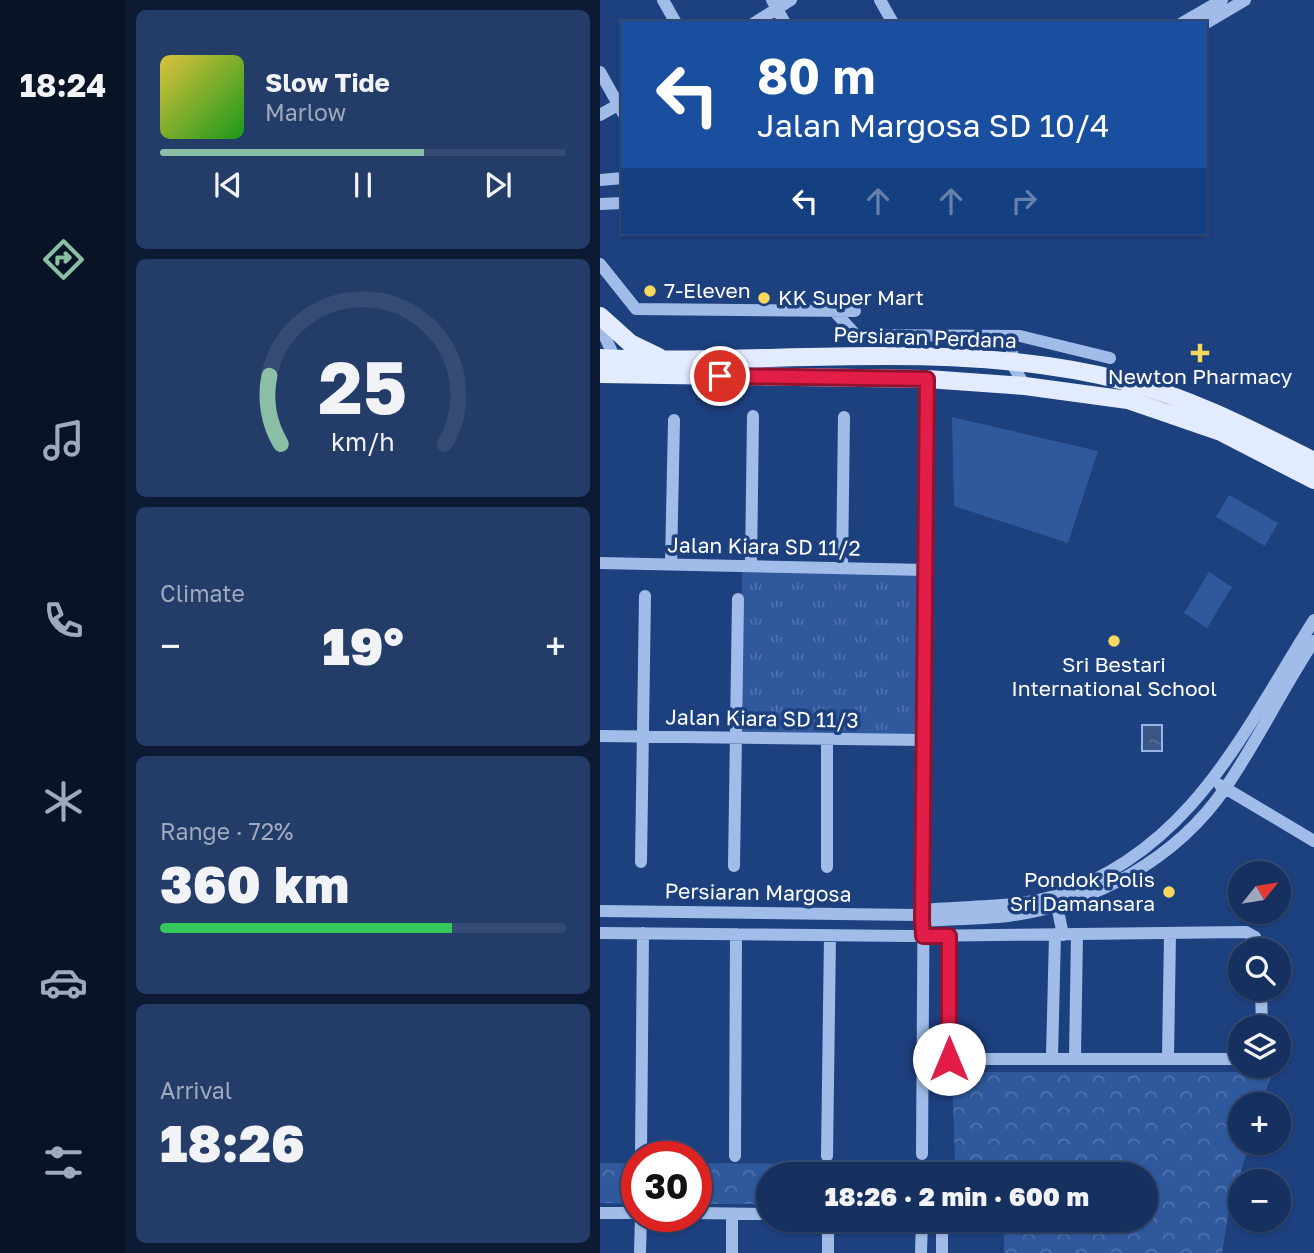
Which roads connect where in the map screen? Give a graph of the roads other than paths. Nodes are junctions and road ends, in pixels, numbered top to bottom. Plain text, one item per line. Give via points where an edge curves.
1 (663, 0) edge
2 (791, 0) edge
3 (881, 0) edge
4 (1222, 0) edge
5 (1245, 0) edge
6 (775, 4) edge
7 (675, 21) edge
8 (756, 21) edge
9 (784, 21) edge
10 (892, 21) edge
11 (1185, 21) edge
12 (1207, 22) edge
13 (600, 72) edge
14 (621, 106) edge
15 (600, 115) edge
16 (621, 178) edge
17 (600, 180) edge
18 (621, 203) edge
19 (600, 204) edge
20 (600, 264) edge
21 (835, 312) junction
22 (855, 312) dead end
23 (600, 316) edge
24 (600, 326) edge
25 (1012, 336) junction
26 (1110, 358) dead end
27 (665, 360) junction
28 (1012, 363) junction
29 (609, 366) edge
30 (927, 379) junction
31 (1025, 386) junction
32 (753, 416) dead end
33 (844, 417) dead end
34 (674, 420) dead end
35 (1314, 461) edge
36 (1314, 480) edge
37 (600, 563) edge
38 (671, 564) junction
39 (751, 566) junction
40 (842, 568) junction
41 (927, 570) junction
42 (645, 596) dead end
43 (738, 600) dead end
44 (1314, 620) edge
45 (1314, 641) edge
46 (600, 736) edge
47 (644, 737) junction
48 (736, 738) junction
49 (827, 739) junction
50 (924, 740) junction
51 (1219, 785) junction
52 (1314, 841) edge
53 (641, 862) dead end
54 (734, 866) dead end
55 (827, 867) dead end
56 (1056, 901) junction
57 (600, 911) edge
58 (920, 915) junction
59 (600, 933) edge
60 (643, 933) junction
61 (736, 934) junction
62 (1170, 934) junction
63 (830, 935) junction
64 (1059, 935) junction
65 (1077, 935) junction
66 (923, 936) junction
67 (949, 936) junction
68 (1256, 938) edge
69 (1168, 1057) junction
70 (1052, 1058) junction
71 (1074, 1058) junction
72 (1228, 1059) edge
73 (641, 1141) edge
74 (922, 1154) dead end
75 (735, 1156) dead end
76 (828, 1156) dead end
77 (600, 1213) edge
78 (712, 1213) edge
79 (621, 1214) edge
80 (732, 1214) junction
81 (756, 1214) edge
82 (639, 1232) edge
83 (828, 1232) edge
84 (921, 1232) edge
85 (942, 1232) edge
86 (640, 1253) edge
87 (732, 1253) edge
88 (828, 1253) edge
89 (921, 1253) edge
90 (942, 1253) edge

1 - 7 street
2 - 6 street
3 - 10 street
4 - 11 street
5 - 12 street
6 - 8 street
6 - 9 street
13 - 14 street
14 - 15 street
16 - 17 street
18 - 19 street
20 - 21 street via 636,309
21 - 22 street
21 - 25 street via 856,335
23 - 27 main road via 630,343
24 - 29 street
25 - 26 street
25 - 28 street
27 - 28 main road, Persiaran Perdana via 934,356
27 - 29 main road, Persiaran Perdana
28 - 31 street
28 - 35 main road, Persiaran Perdana via 1127,382 1227,416
29 - 30 main road, Persiaran Perdana
30 - 31 main road, Persiaran Perdana
30 - 41 street
31 - 36 main road, Persiaran Perdana via 1128,400 1221,432
32 - 39 street
33 - 40 street
34 - 38 street
37 - 38 street, Jalan Kiara SD 11/2
38 - 39 street, Jalan Kiara SD 11/2
39 - 40 street, Jalan Kiara SD 11/2
40 - 41 street, Jalan Kiara SD 11/2
41 - 50 street
42 - 47 street
43 - 48 street
44 - 51 street, Persiaran Margosa
45 - 51 street, Persiaran Margosa
46 - 47 street, Jalan Kiara SD 11/3
47 - 48 street, Jalan Kiara SD 11/3
47 - 53 street
48 - 49 street, Jalan Kiara SD 11/3
48 - 54 street
49 - 50 street, Jalan Kiara SD 11/3
49 - 55 street
50 - 58 street
51 - 52 street
51 - 56 street, Persiaran Margosa via 1181,838 1155,859 1119,880
56 - 58 street, Persiaran Margosa
56 - 64 street
57 - 58 street, Persiaran Margosa
58 - 66 street
59 - 60 street
60 - 61 street
60 - 73 street
61 - 63 street
61 - 75 street
62 - 65 street
62 - 68 street via 1246,932
62 - 69 street
63 - 66 street
63 - 76 street
64 - 65 street
64 - 67 street
64 - 70 street
65 - 71 street
66 - 67 street
66 - 74 street
67 - 70 street via 949,1059
69 - 71 street
69 - 72 street
70 - 71 street
77 - 79 street
78 - 80 street
80 - 81 street
80 - 87 street
82 - 86 street
83 - 88 street
84 - 89 street
85 - 90 street

